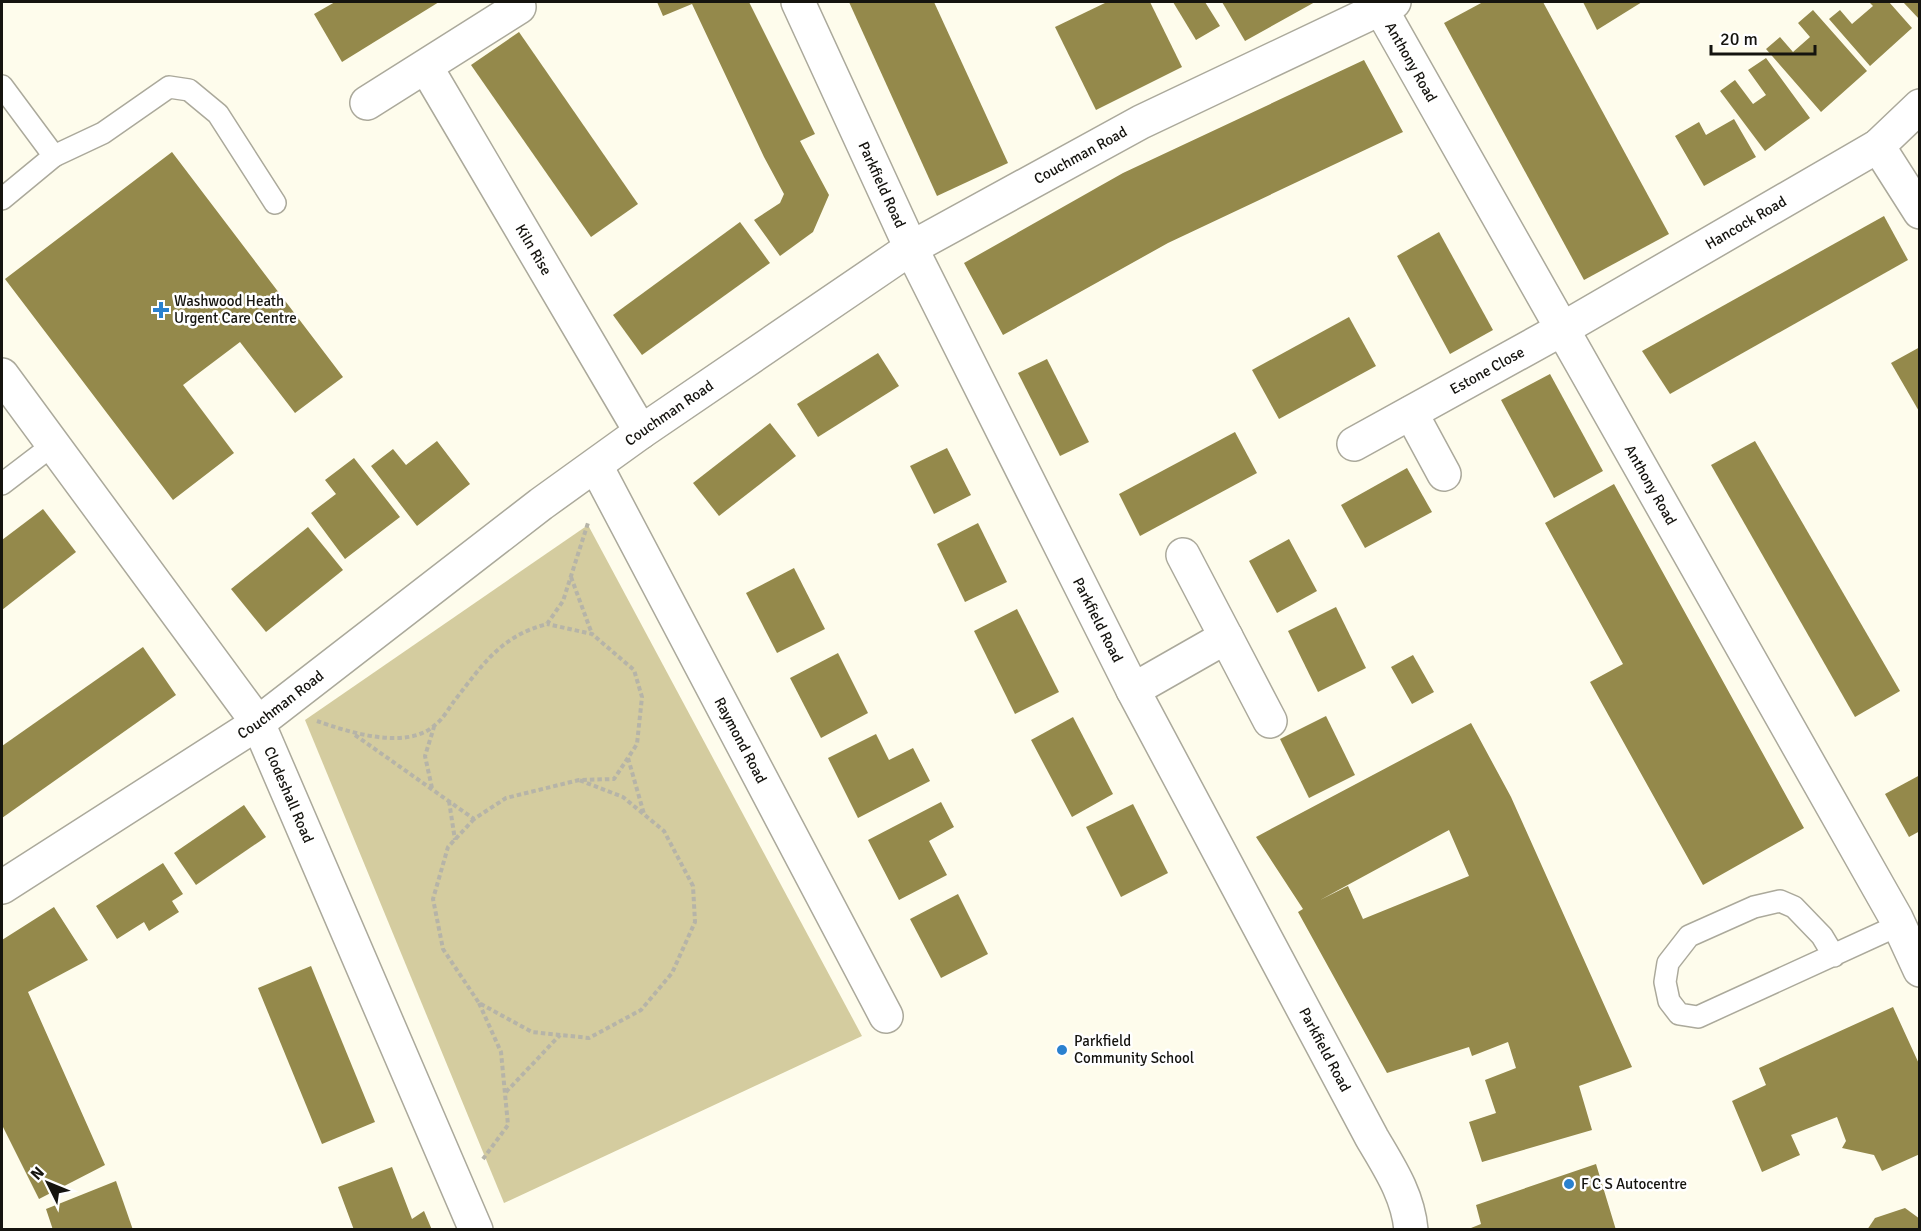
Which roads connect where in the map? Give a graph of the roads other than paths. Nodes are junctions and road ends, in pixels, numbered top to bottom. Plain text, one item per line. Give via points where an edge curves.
1 (798, 2) edge
2 (1384, 4) edge
3 (519, 7) dead end
4 (426, 67) junction
5 (2, 87) edge
6 (367, 103) dead end
7 (1920, 106) edge
8 (1878, 146) junction
9 (54, 156) junction
10 (2, 199) edge
11 (275, 203) dead end
12 (1920, 212) edge
13 (911, 248) junction
14 (1564, 328) junction
15 (2, 375) edge
16 (1411, 413) junction
17 (642, 432) junction
18 (1354, 444) dead end
19 (53, 445) junction
20 (601, 474) junction
21 (1444, 474) dead end
22 (2, 484) edge
23 (1183, 555) dead end
24 (1226, 637) junction
25 (1133, 690) junction
26 (269, 715) junction
27 (1270, 722) dead end
28 (2, 887) edge
29 (1905, 916) edge
30 (1834, 956) junction
31 (1920, 970) edge
32 (886, 1016) dead end
33 (476, 1230) edge
34 (1411, 1230) edge

1 - 13 street, Parkfield Road
2 - 13 street, Couchman Road via 1141,122
2 - 14 street, Anthony Road
3 - 4 street
4 - 6 street
4 - 17 street, Kiln Rise
5 - 9 lane
7 - 8 street, Hancock Road
8 - 12 street
8 - 14 street, Hancock Road
9 - 10 lane
9 - 11 lane via 103,133 169,87 189,90 218,114
13 - 17 street, Couchman Road
13 - 25 street, Parkfield Road
14 - 16 street, Estone Close
14 - 29 street, Anthony Road
15 - 19 street, Clodeshall Road
16 - 18 street, Estone Close
16 - 21 street
17 - 20 street, Couchman Road
19 - 22 lane
19 - 26 street, Clodeshall Road
20 - 26 street, Couchman Road via 541,504
20 - 32 street, Raymond Road
23 - 24 street
24 - 25 street
24 - 27 street
25 - 34 street, Parkfield Road via 1395,1177 1409,1209
26 - 28 street, Couchman Road
26 - 33 street, Clodeshall Road
29 - 30 lane
29 - 31 street, Anthony Road
30 - 30 lane via 1698,1017 1679,1014 1669,1001 1665,982 1668,963 1689,936 1754,907 1780,901 1794,907 1822,936

